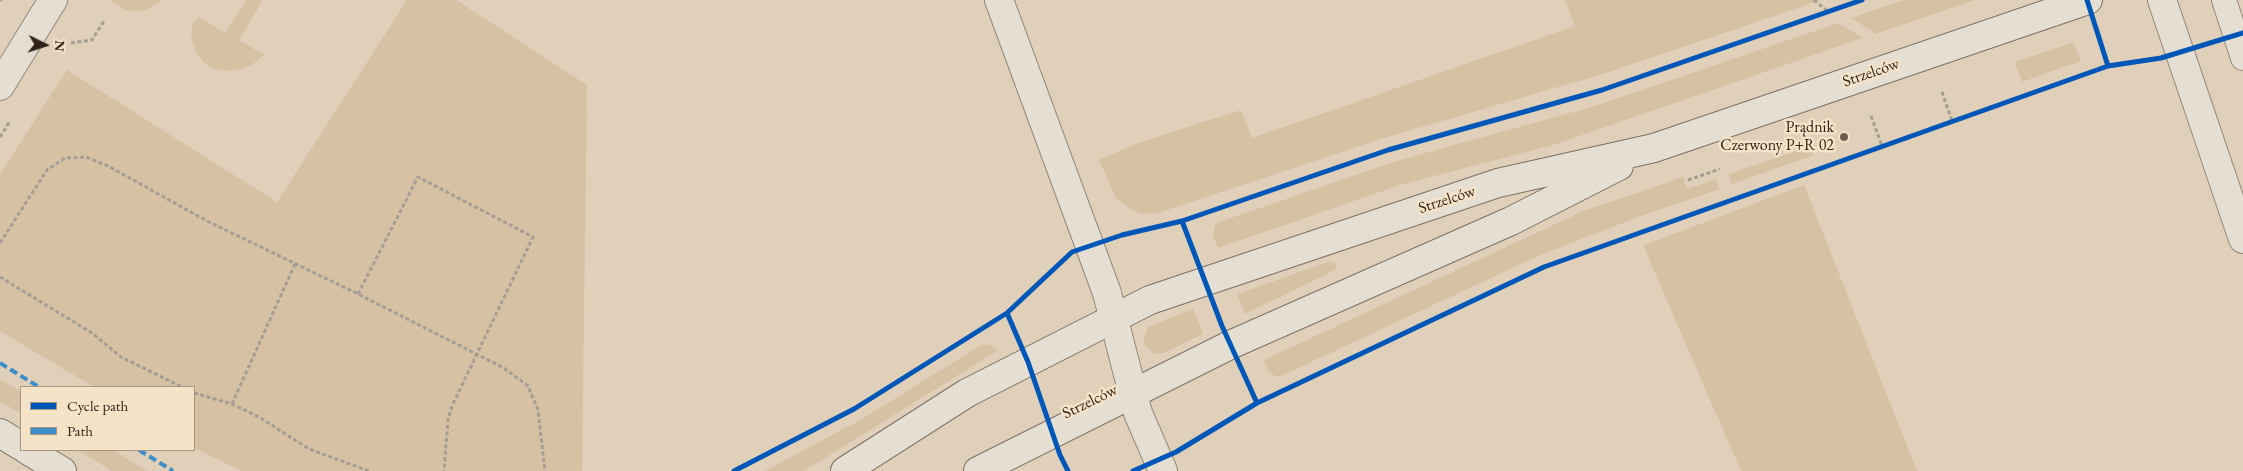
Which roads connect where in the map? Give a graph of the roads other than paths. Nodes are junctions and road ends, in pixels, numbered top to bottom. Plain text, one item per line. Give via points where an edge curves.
1 (53, 0) edge
2 (999, 0) edge
3 (2088, 0) edge
4 (2162, 0) edge
5 (2224, 0) edge
6 (2243, 58) edge
7 (3, 73) edge
8 (1654, 148) junction
9 (2243, 239) edge
10 (1114, 318) junction
11 (1134, 395) junction
12 (0, 433) edge
13 (20, 445) edge
14 (29, 451) edge
15 (62, 471) edge
16 (845, 471) edge
17 (978, 471) edge
18 (1163, 471) edge

1 - 7 street
2 - 10 street
3 - 8 street, Strzelców
4 - 9 street
5 - 6 lane
8 - 10 street, Strzelców via 1498,183 1204,281 1150,300
8 - 11 street, Strzelców via 1511,221 1230,346
10 - 11 street
10 - 16 street, Strzelców via 968,393
11 - 17 street, Strzelców
11 - 18 street via 1138,413
12 - 13 street
14 - 15 street

